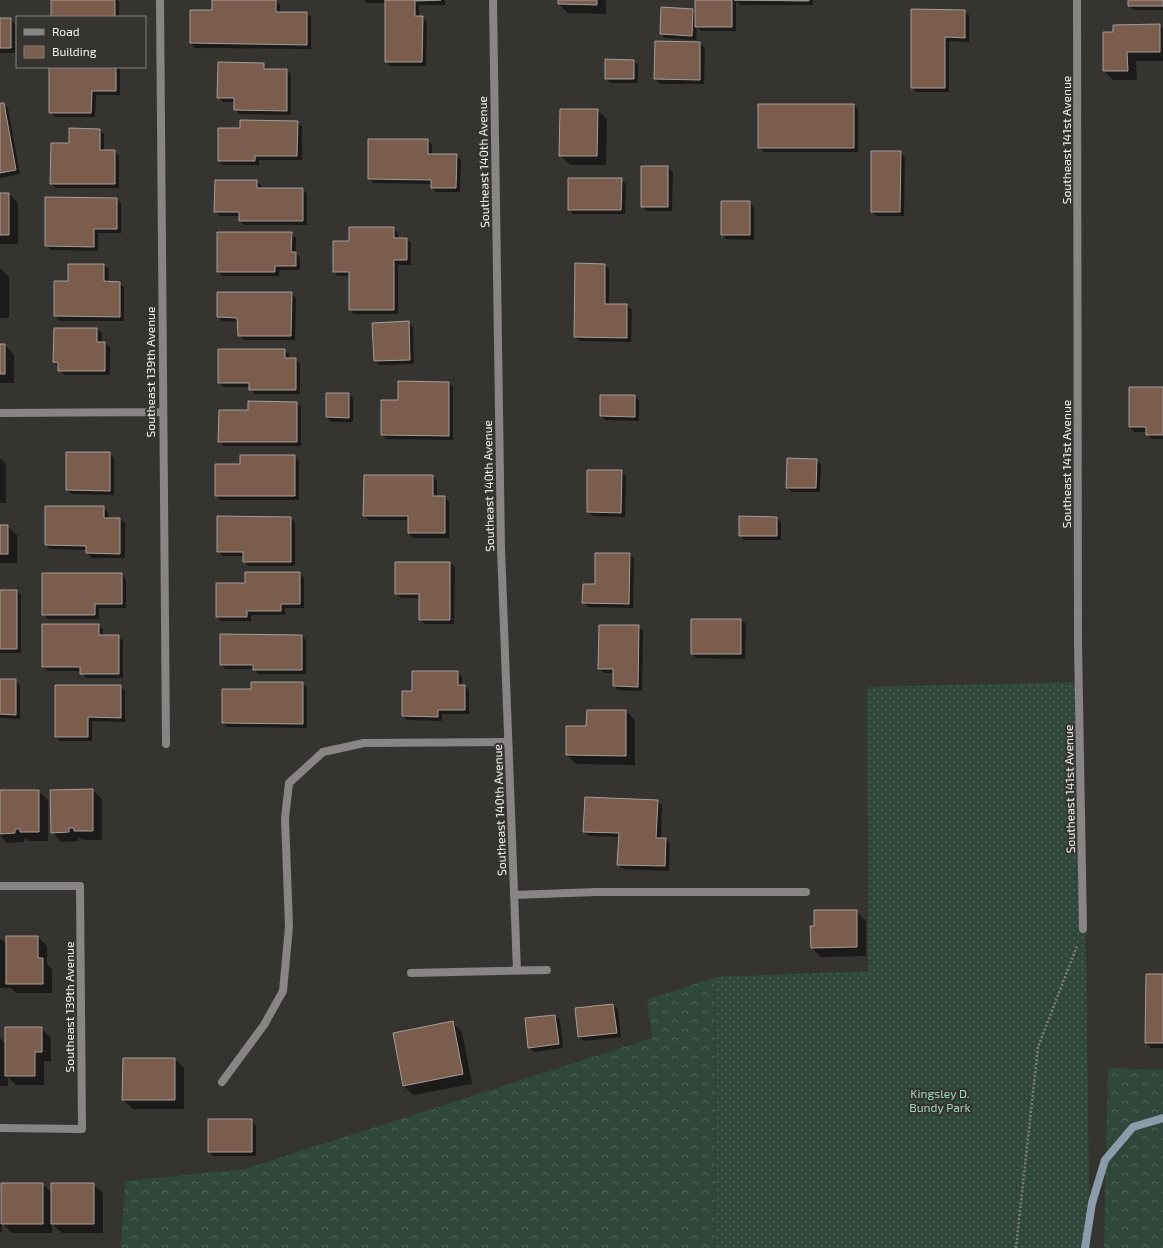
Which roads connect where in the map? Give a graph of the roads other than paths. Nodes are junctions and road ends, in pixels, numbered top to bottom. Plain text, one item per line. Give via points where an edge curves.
1 (160, 0) edge
2 (493, 0) edge
3 (1077, 0) edge
4 (162, 412) junction
5 (0, 413) edge
6 (508, 742) junction
7 (166, 744) dead end
8 (0, 886) edge
9 (806, 892) dead end
10 (514, 895) junction
11 (1083, 929) road end
12 (548, 970) dead end
13 (517, 971) junction
14 (411, 973) dead end
15 (222, 1082) dead end
16 (0, 1128) edge

1 - 4 street, Southeast 139th Avenue
2 - 6 street, Southeast 140th Avenue via 501,548
3 - 11 street, Southeast 141st Avenue via 1078,636
4 - 5 street
4 - 7 street, Southeast 139th Avenue
6 - 10 street, Southeast 140th Avenue
6 - 15 street via 364,743 323,752 290,783 285,818 289,927 283,991 264,1025
8 - 16 street, Southeast 139th Avenue via 80,886 82,1128
9 - 10 street via 596,892
10 - 13 street, Southeast 140th Avenue
12 - 13 street
13 - 14 street

